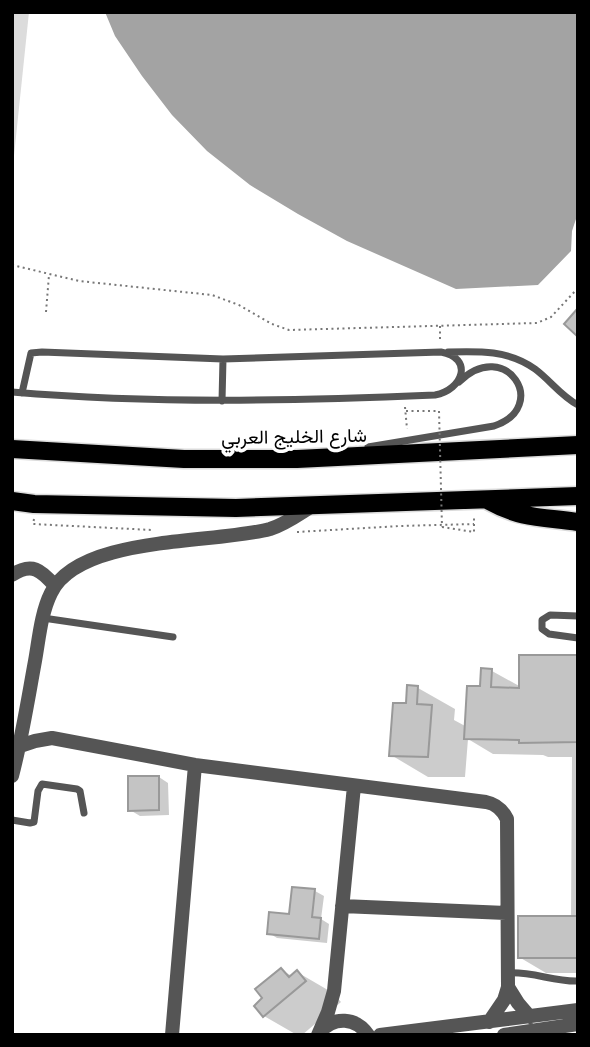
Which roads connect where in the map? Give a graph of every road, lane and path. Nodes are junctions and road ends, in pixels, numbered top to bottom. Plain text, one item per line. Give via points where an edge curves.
1 (12, 265) edge
2 (48, 274) junction
3 (578, 288) edge
4 (46, 312) dead end
5 (440, 326) junction
6 (441, 352) junction
7 (223, 359) junction
8 (456, 385) junction
9 (12, 392) edge
10 (22, 393) junction
11 (222, 401) junction
12 (578, 405) edge
13 (407, 441) junction
14 (578, 445) edge
15 (12, 449) edge
16 (297, 459) junction
17 (578, 496) edge
18 (480, 500) junction
19 (12, 501) edge
20 (313, 505) junction
21 (578, 523) edge
22 (12, 575) edge
23 (55, 586) junction
24 (578, 616) edge
25 (43, 618) junction
26 (173, 637) dead end
27 (578, 638) edge
28 (26, 714) junction
29 (51, 738) junction
30 (20, 746) junction
31 (195, 765) junction
32 (12, 776) edge
33 (354, 786) junction
34 (84, 813) dead end
35 (12, 820) edge
36 (342, 906) junction
37 (506, 912) junction
38 (508, 980) junction
39 (578, 981) edge
40 (334, 991) junction
41 (578, 1010) edge
42 (530, 1017) junction
43 (353, 1021) junction
44 (489, 1022) junction
45 (578, 1024) edge
46 (318, 1034) edge
47 (172, 1035) edge
48 (368, 1035) edge
49 (380, 1035) edge
50 (504, 1035) edge

1 - 2 path
2 - 4 path
2 - 5 path via 212,295 289,330
3 - 5 path via 551,317 537,323
5 - 6 path
6 - 7 lane
6 - 8 lane via 460,365
6 - 12 lane via 480,351 513,358 536,370
7 - 10 lane via 31,353
7 - 11 lane
8 - 11 lane via 435,395
8 - 13 lane via 475,370 498,368 517,380 520,400 513,416 500,424
9 - 10 lane
10 - 11 lane
13 - 16 lane
13 - 18 path, bridge via 405,411 439,411 442,527 474,532
14 - 16 main road, شارع الخليج العربي
15 - 16 main road, شارع الخليج العربي via 184,459
17 - 18 main road
18 - 20 main road
18 - 21 main road via 522,515
19 - 20 main road via 222,508
20 - 23 street via 273,528 111,552 72,570
22 - 23 street via 30,568 39,570
23 - 25 street
24 - 27 lane via 550,615 541,624 549,635
25 - 26 lane
25 - 28 street
28 - 29 street
28 - 30 street
29 - 30 street
29 - 31 street
30 - 32 street
31 - 33 street
31 - 47 street
33 - 36 street
33 - 37 street via 497,805 507,818
34 - 35 lane via 80,791 42,784 34,822
36 - 37 street
36 - 40 street
37 - 38 street
38 - 39 lane via 530,973
38 - 42 street via 517,1003
38 - 44 street via 503,1000
40 - 43 street
40 - 46 street
41 - 42 street
42 - 44 street
43 - 46 street via 334,1021
43 - 48 street
44 - 49 street
45 - 50 street

